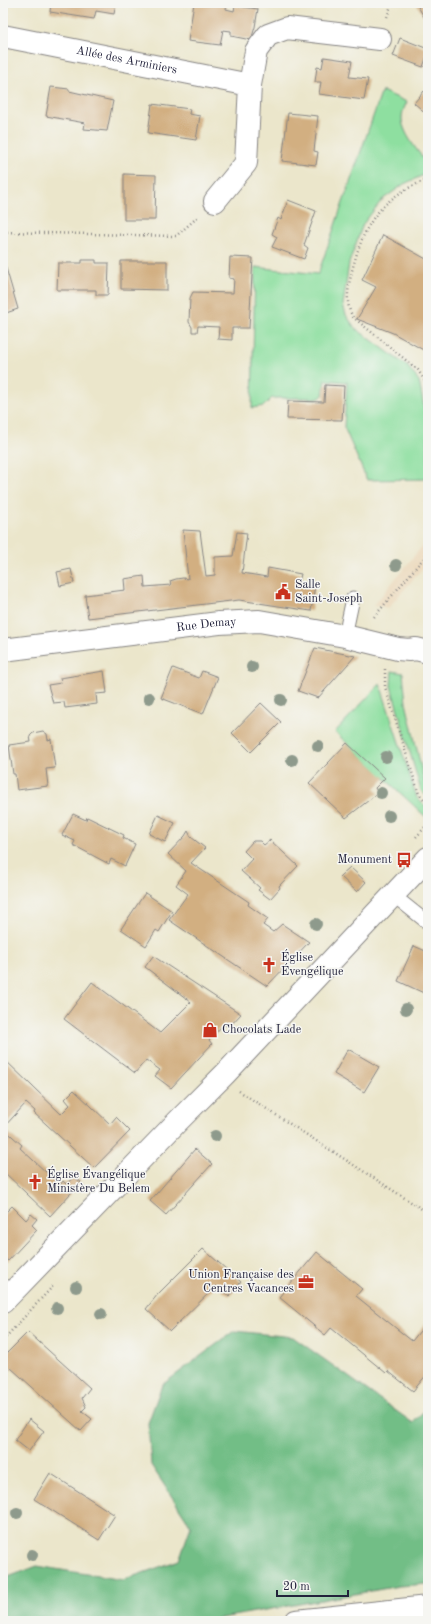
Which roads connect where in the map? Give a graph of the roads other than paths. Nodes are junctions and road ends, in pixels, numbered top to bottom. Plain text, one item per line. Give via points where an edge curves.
1 (3, 36) edge
2 (380, 39) dead end
3 (250, 84) junction
4 (215, 201) road end
5 (353, 598) dead end
6 (345, 636) junction
7 (3, 650) edge
8 (418, 651) edge
9 (428, 668) edge
10 (428, 858) edge
11 (393, 895) junction
12 (428, 923) edge
13 (3, 1302) edge
14 (428, 1607) edge
15 (296, 1621) edge

1 - 3 street, Allée des Arminiers
2 - 3 street via 288,28 268,35 256,51
3 - 4 street via 246,163
5 - 6 lane
6 - 7 street, Rue Demay via 259,620
6 - 8 street, Rue Demay
8 - 9 street, Rue Demay via 412,656
10 - 11 street
11 - 12 lane
11 - 13 street via 225,1074
14 - 15 street

